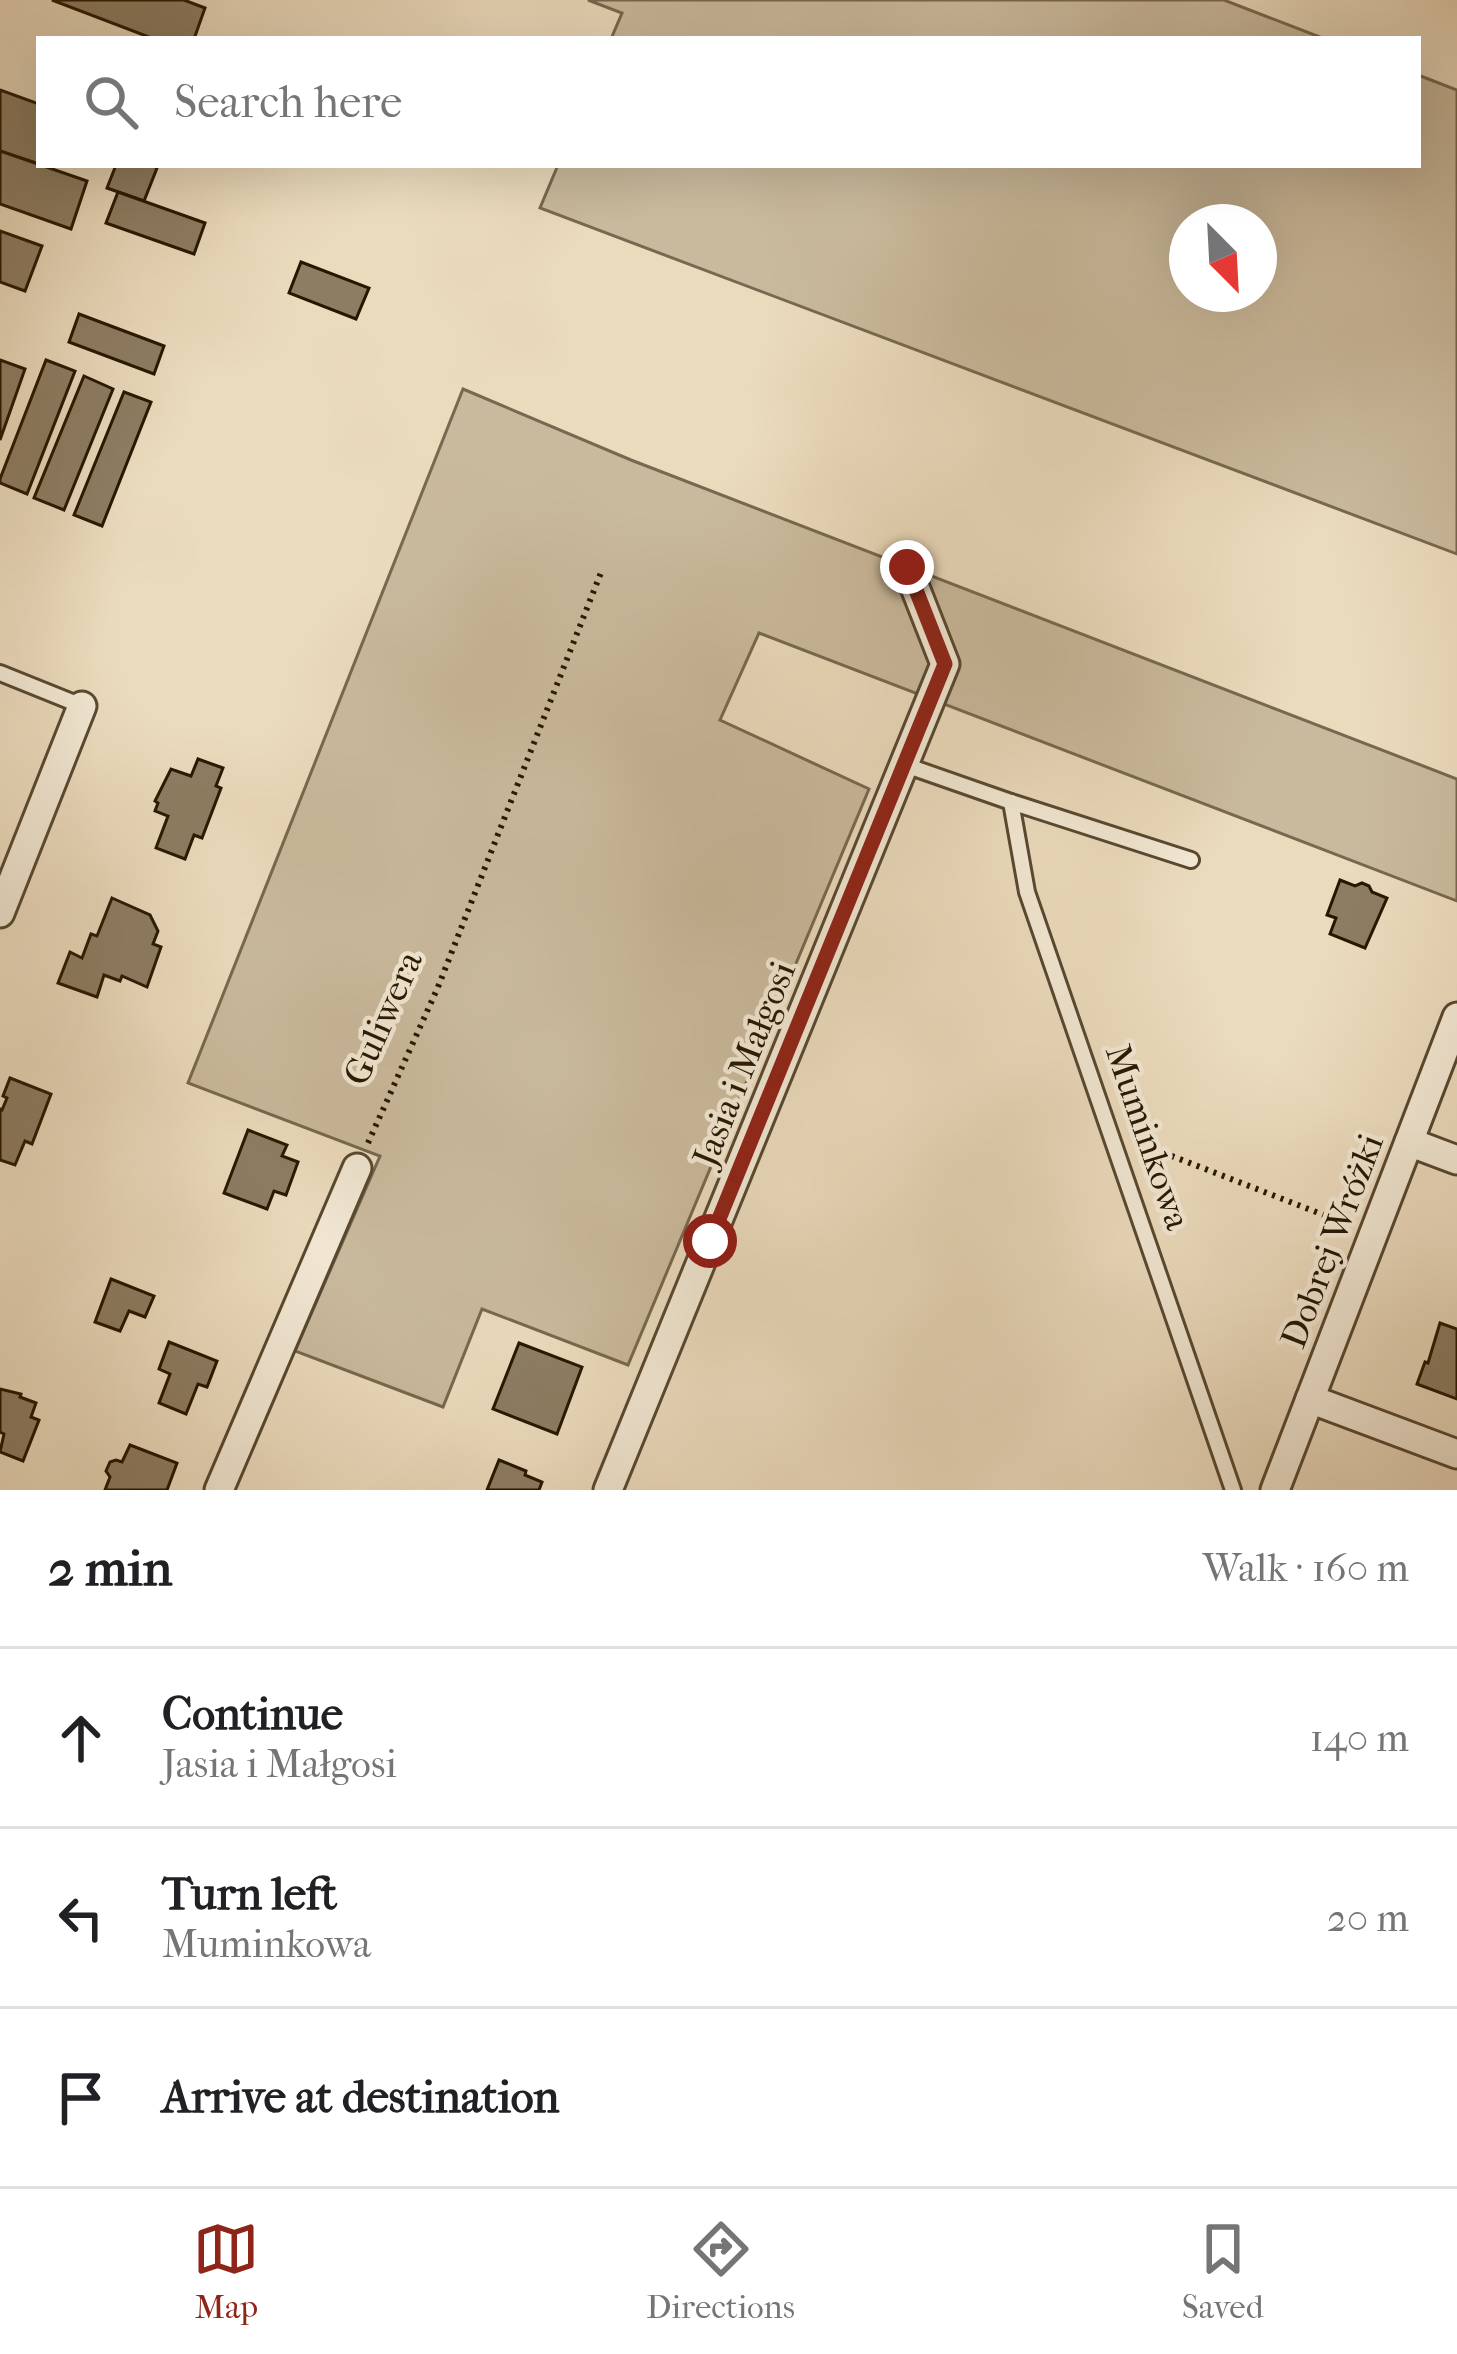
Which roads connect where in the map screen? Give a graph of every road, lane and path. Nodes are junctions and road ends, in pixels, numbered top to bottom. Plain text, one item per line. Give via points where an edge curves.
1 (907, 567) dead end
2 (602, 570) dead end
3 (0, 673) edge
4 (82, 706) joint
5 (905, 765) junction
6 (1011, 802) junction
7 (1191, 860) dead end
8 (0, 913) edge
9 (1457, 1017) edge
10 (1100, 1111) junction
11 (1408, 1142) junction
12 (1457, 1160) edge
13 (356, 1168) joint
14 (1373, 1235) junction
15 (1310, 1399) junction
16 (1457, 1454) edge
17 (220, 1490) edge
18 (608, 1490) edge
19 (1232, 1490) edge
20 (1275, 1490) edge

1 - 5 street, Jasia i Małgosi via 945,664
2 - 13 path, Guliwera via 438,987
3 - 4 lane
4 - 8 street
5 - 6 lane
5 - 18 street, Jasia i Małgosi
6 - 7 lane
6 - 10 lane, Muminkowa via 1027,892
9 - 11 street, Dobrej Wróżki
10 - 14 path via 1159,1151
10 - 19 lane, Muminkowa
11 - 12 street
11 - 14 street, Dobrej Wróżki
13 - 17 street
14 - 15 street, Dobrej Wróżki
15 - 16 street
15 - 20 street, Dobrej Wróżki

